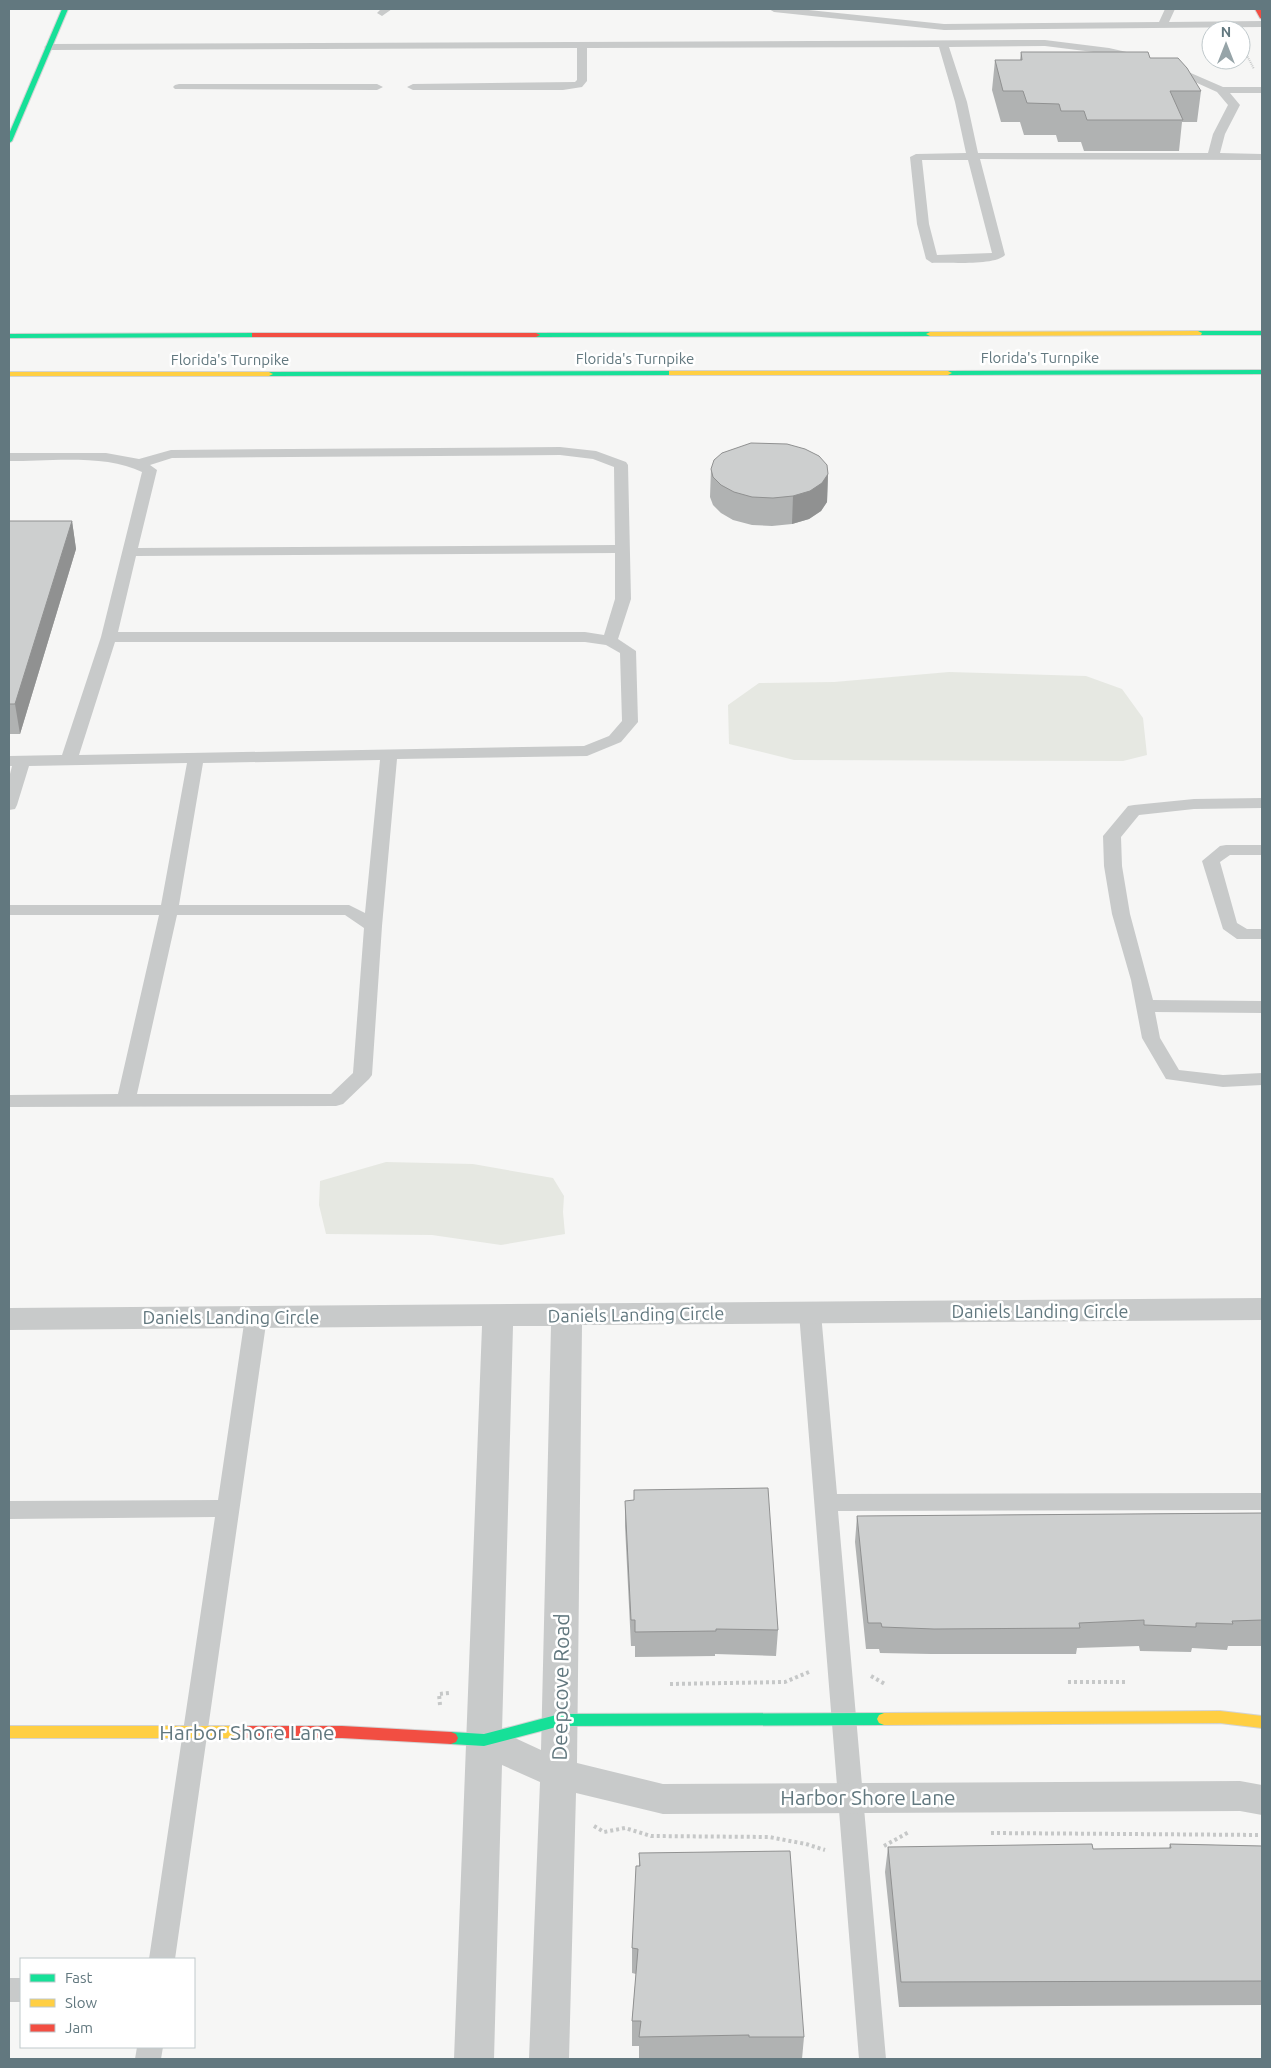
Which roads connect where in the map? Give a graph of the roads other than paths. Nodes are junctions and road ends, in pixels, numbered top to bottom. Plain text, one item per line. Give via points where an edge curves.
1 (65, 9) edge
2 (774, 9) edge
3 (1170, 9) edge
4 (1258, 9) edge
5 (1262, 17) edge
6 (1163, 24) junction
7 (1262, 24) edge
8 (943, 43) junction
9 (582, 45) junction
10 (49, 47) junction
11 (1144, 59) edge
12 (1161, 63) edge
13 (179, 87) dead end
14 (377, 87) dead end
15 (413, 87) dead end
16 (1221, 90) junction
17 (1262, 90) edge
18 (9, 141) edge
19 (974, 156) junction
20 (1213, 157) junction
21 (1262, 157) edge
22 (1262, 333) edge
23 (9, 336) edge
24 (1262, 372) edge
25 (9, 374) edge
26 (9, 457) edge
27 (137, 464) junction
28 (622, 549) junction
29 (130, 552) junction
30 (108, 637) junction
31 (610, 641) junction
32 (389, 754) junction
33 (196, 758) junction
34 (15, 760) edge
35 (69, 760) junction
36 (1262, 803) edge
37 (9, 805) edge
38 (1262, 850) edge
39 (9, 910) edge
40 (169, 910) junction
41 (374, 926) junction
42 (1262, 934) edge
43 (1145, 1006) junction
44 (1262, 1007) edge
45 (1262, 1079) edge
46 (9, 1101) edge
47 (126, 1101) junction
48 (1262, 1309) edge
49 (810, 1312) junction
50 (498, 1315) junction
51 (567, 1315) junction
52 (256, 1317) junction
53 (9, 1319) edge
54 (1262, 1501) edge
55 (826, 1504) junction
56 (229, 1508) junction
57 (9, 1510) edge
58 (844, 1719) junction
59 (560, 1720) junction
60 (1262, 1722) edge
61 (9, 1732) edge
62 (196, 1732) junction
63 (484, 1740) junction
64 (558, 1774) junction
65 (851, 1798) junction
66 (1262, 1800) edge
67 (162, 1958) edge
68 (474, 2059) edge
69 (549, 2059) edge
70 (873, 2059) edge

1 - 10 main road
2 - 6 lane via 944,27
3 - 6 lane
4 - 5 main road
6 - 7 lane
8 - 9 lane
8 - 11 lane via 1045,43
8 - 19 lane via 962,102
9 - 10 lane
9 - 15 lane via 582,81 578,85 456,83
10 - 18 main road
12 - 16 lane
13 - 14 lane
16 - 17 lane
16 - 20 lane via 1234,105 1219,134
19 - 19 lane via 999,256 932,259 922,224 916,157
19 - 20 lane
20 - 21 lane
22 - 23 main road, Florida's Turnpike
24 - 25 main road, Florida's Turnpike
26 - 27 lane via 106,457
27 - 28 lane via 171,454 560,451 596,454 621,465
27 - 29 lane via 150,470
28 - 29 lane
28 - 31 lane via 623,599
29 - 30 lane
30 - 31 lane via 585,637
30 - 35 lane
31 - 32 lane via 628,651 630,722 616,739 587,751
32 - 33 lane
32 - 41 lane
33 - 35 lane
33 - 40 lane
34 - 35 lane
34 - 37 lane
36 - 43 lane via 1194,804 1134,810 1112,836 1121,914
38 - 42 lane via 1226,850 1211,862 1229,925 1244,935
39 - 40 lane
40 - 41 lane via 349,910
40 - 47 lane
41 - 47 lane via 362,1075 336,1100
43 - 44 lane
43 - 45 lane via 1151,1038 1172,1075 1223,1081
46 - 47 lane
48 - 49 street, Daniels Landing Circle
49 - 51 street, Daniels Landing Circle
49 - 55 lane
50 - 51 street, Daniels Landing Circle
50 - 52 street, Daniels Landing Circle
50 - 63 street
51 - 59 street, Deepcove Road
52 - 53 street, Daniels Landing Circle
52 - 56 lane
54 - 55 lane
55 - 58 lane
56 - 57 lane
56 - 62 lane
58 - 59 main road, Harbor Shore Lane
58 - 60 main road, Harbor Shore Lane via 1220,1718
58 - 65 lane
59 - 63 main road, Harbor Shore Lane
59 - 64 street, Deepcove Road
61 - 62 main road, Harbor Shore Lane
62 - 63 main road, Harbor Shore Lane via 342,1732
62 - 67 lane
63 - 64 street, Harbor Shore Lane
63 - 68 street
64 - 65 street, Harbor Shore Lane via 663,1799
64 - 69 street, Deepcove Road
65 - 66 street, Harbor Shore Lane via 1240,1796
65 - 70 lane

